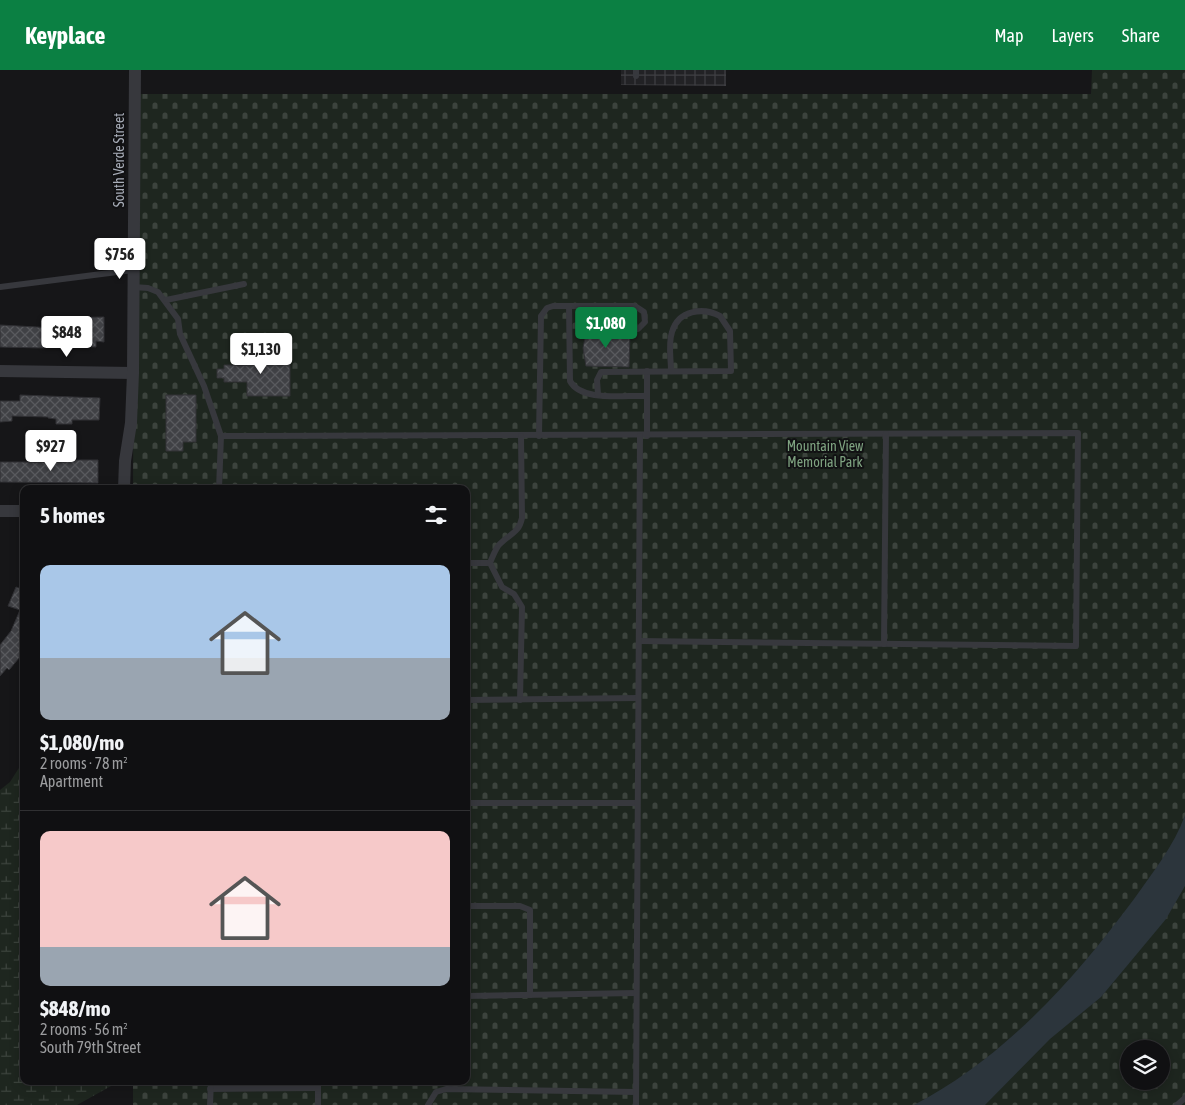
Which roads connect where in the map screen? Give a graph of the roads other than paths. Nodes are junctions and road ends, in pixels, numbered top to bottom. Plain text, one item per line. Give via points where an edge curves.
1 (135, 70) edge
2 (134, 270) junction
3 (244, 284) dead end
4 (0, 287) edge
5 (133, 287) junction
6 (166, 300) junction
7 (568, 306) junction
8 (593, 306) junction
9 (0, 371) edge
10 (646, 371) junction
11 (671, 371) junction
12 (133, 373) junction
13 (598, 395) junction
14 (646, 396) junction
15 (886, 434) junction
16 (221, 436) junction
17 (521, 436) junction
18 (539, 436) junction
19 (643, 436) junction
20 (124, 485) edge
21 (219, 485) edge
22 (0, 511) edge
23 (20, 511) edge
24 (470, 563) edge
25 (490, 563) junction
26 (638, 641) junction
27 (884, 644) junction
28 (638, 698) junction
29 (470, 700) edge
30 (520, 700) junction
31 (470, 803) edge
32 (637, 803) junction
33 (470, 906) edge
34 (636, 993) junction
35 (530, 995) junction
36 (470, 996) edge
37 (210, 1085) edge
38 (318, 1085) edge
39 (210, 1089) junction
40 (636, 1092) junction
41 (1185, 1098) edge
42 (210, 1105) edge
43 (318, 1105) edge
44 (428, 1105) edge
45 (636, 1105) edge
46 (1177, 1105) edge

1 - 2 street, South Verde Street
2 - 4 lane
2 - 5 street, South Verde Street
3 - 6 lane
5 - 6 lane via 148,288
5 - 12 street, South Verde Street
6 - 16 lane via 178,318 180,334 204,386
7 - 8 lane
7 - 13 lane via 570,380 586,395
7 - 18 lane via 547,308 541,316
8 - 8 lane via 635,306 644,312 645,322 638,329 604,329 596,322
9 - 12 street
10 - 11 lane
10 - 13 lane via 601,372 598,375
10 - 14 lane
11 - 11 lane via 731,371 730,331 720,316 700,311 679,320 672,332
12 - 20 street, South Verde Street
13 - 14 lane
14 - 19 lane
15 - 19 lane
15 - 27 lane
15 - 27 lane via 1078,433 1076,646
16 - 17 lane
16 - 21 lane
17 - 18 lane
17 - 25 lane via 520,527 500,543
18 - 19 lane
19 - 26 lane
22 - 23 street
24 - 25 lane
25 - 30 lane via 502,587 514,594 522,607
26 - 27 lane
26 - 28 lane
28 - 30 lane
28 - 32 lane
29 - 30 lane
31 - 32 lane
32 - 34 lane
33 - 35 lane via 520,906 530,910
34 - 35 lane
34 - 40 lane
35 - 36 lane
37 - 39 lane
38 - 39 lane
38 - 43 lane
39 - 42 lane
40 - 44 lane via 446,1089 436,1092
40 - 45 lane
41 - 46 lane

